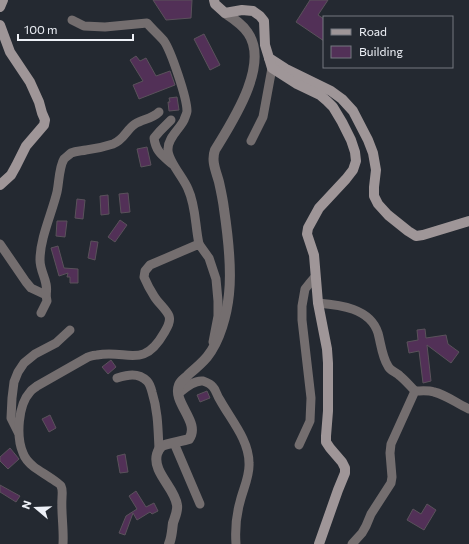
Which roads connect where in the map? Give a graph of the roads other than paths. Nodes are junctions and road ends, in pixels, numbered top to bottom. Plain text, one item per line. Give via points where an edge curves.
1 (3, 0) edge
2 (214, 0) edge
3 (0, 7) edge
4 (225, 13) junction
5 (72, 20) dead end
6 (0, 25) edge
7 (0, 40) edge
8 (9, 50) junction
9 (269, 58) junction
10 (272, 68) junction
11 (159, 112) dead end
12 (171, 120) dead end
13 (251, 141) dead end
14 (176, 167) junction
15 (0, 185) edge
16 (469, 221) edge
17 (0, 244) edge
18 (199, 244) junction
19 (315, 277) junction
20 (46, 295) junction
21 (318, 303) junction
22 (41, 313) dead end
23 (70, 330) dead end
24 (212, 348) junction
25 (117, 378) dead end
26 (415, 392) junction
27 (179, 393) junction
28 (469, 409) edge
29 (19, 434) junction
30 (174, 443) junction
31 (299, 445) dead end
32 (159, 449) junction
33 (200, 504) dead end
34 (63, 544) edge
35 (169, 544) edge
36 (236, 544) edge
37 (319, 544) edge
38 (352, 544) edge

1 - 3 main road
2 - 4 main road
4 - 9 main road via 242,10 253,11 260,16 264,21 265,45
4 - 24 street via 249,34 254,47 255,64 237,113 213,155 224,210 230,273 226,314 220,334
5 - 14 street via 91,27 147,23 164,41 171,53 187,111 169,142 170,157
6 - 8 main road
7 - 8 street
8 - 15 main road via 30,82 45,120 44,125 26,146 11,175
9 - 10 main road
9 - 16 main road via 331,92 353,111 373,153 376,170 374,196 388,215 416,236
10 - 13 street via 263,117
10 - 19 main road via 328,101 342,122 355,152 353,170 318,208 308,228 308,240 314,255
11 - 20 street via 135,124 114,144 78,151 64,159 57,194 40,250
12 - 14 street via 154,138 157,151
14 - 18 street via 188,190 194,210
17 - 20 street via 31,288
18 - 24 street via 209,258 216,279 218,316
18 - 29 street via 150,265 145,271 144,277 169,317 164,333 156,345 139,355 97,354 88,357 37,386 25,400
19 - 21 main road
19 - 31 street via 305,289 302,306 311,398 310,421
20 - 22 street via 47,301
21 - 26 street via 356,310 368,317 377,331 388,366
21 - 37 main road via 328,363 326,442 342,462 346,473
23 - 29 street via 56,343 35,354 18,372 14,382 12,418
24 - 27 street via 182,380 178,386
25 - 32 street via 140,376 147,381 158,420
26 - 28 street via 432,391
26 - 38 street via 391,444 391,483 362,533
27 - 30 street via 192,432 189,439
27 - 36 street via 196,382 202,381 212,385 242,437 249,455 249,473 236,521
29 - 34 street via 19,442 27,461 62,488
30 - 32 street via 163,445
30 - 33 street
32 - 35 street via 156,459 158,467 178,507

